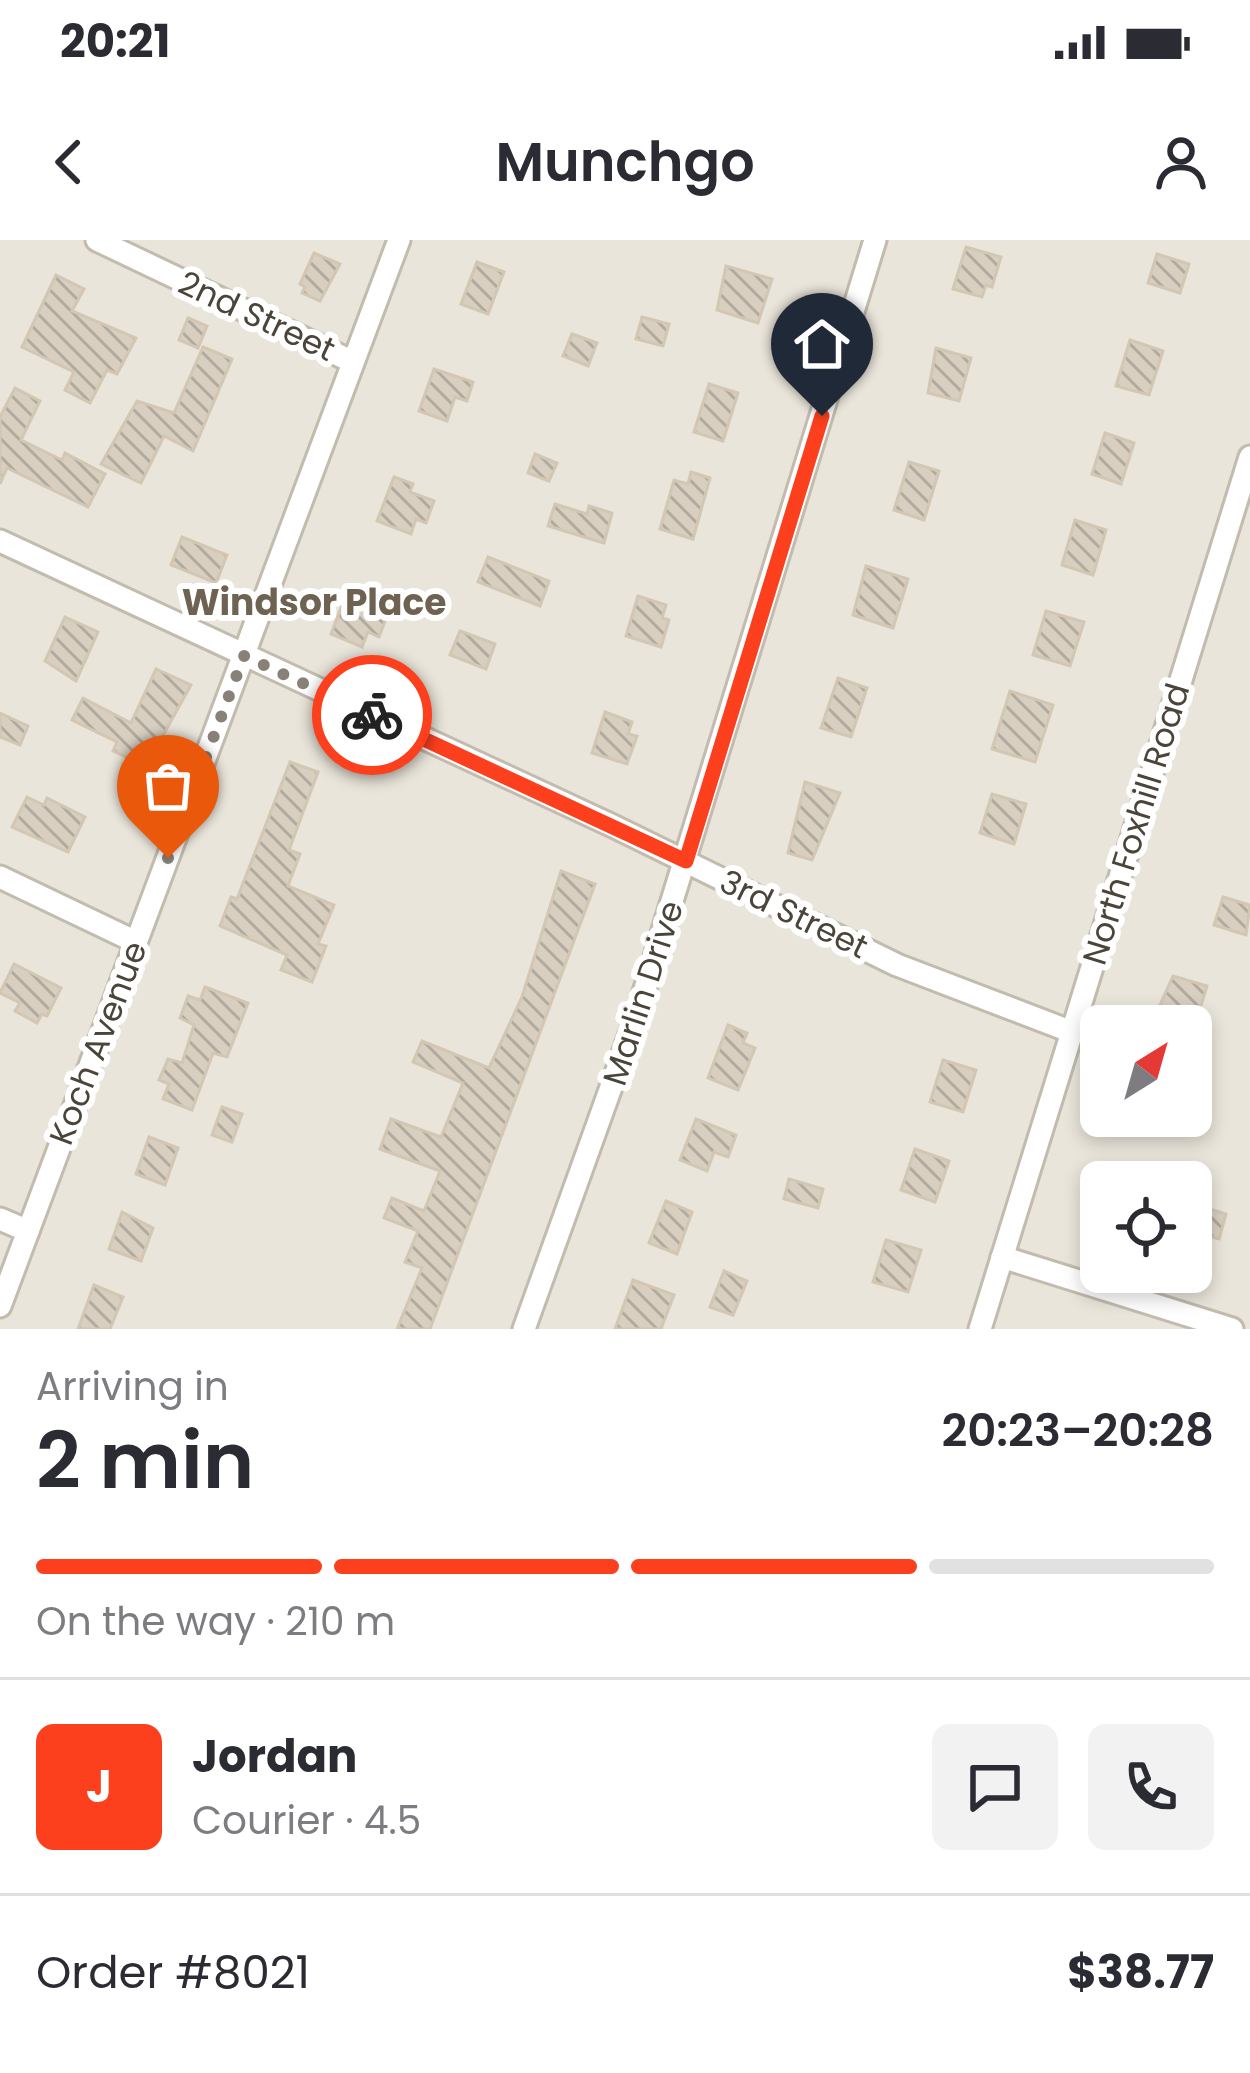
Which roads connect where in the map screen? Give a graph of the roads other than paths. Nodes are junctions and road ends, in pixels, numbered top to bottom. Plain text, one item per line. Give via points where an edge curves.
1 (97, 240) edge
2 (399, 240) edge
3 (875, 240) edge
4 (353, 362) junction
5 (1250, 457) edge
6 (0, 541) edge
7 (244, 656) junction
8 (686, 861) junction
9 (0, 877) edge
10 (136, 942) junction
11 (1072, 1032) junction
12 (0, 1219) edge
13 (28, 1231) junction
14 (1002, 1257) junction
15 (0, 1306) edge
16 (524, 1329) edge
17 (980, 1329) edge
18 (1232, 1329) edge

1 - 4 street, 2nd Street
2 - 4 street, Koch Avenue
3 - 8 street, Marlin Drive
4 - 7 street, Koch Avenue
5 - 11 street, North Foxhill Road
6 - 7 street, 3rd Street
7 - 8 street, 3rd Street
7 - 10 street, Koch Avenue
8 - 11 street, 3rd Street via 897,965
8 - 16 street, Marlin Drive
9 - 10 street
10 - 13 street, Koch Avenue
11 - 14 street, North Foxhill Road
12 - 13 street
13 - 15 street, Koch Avenue
14 - 17 street, North Foxhill Road
14 - 18 street

